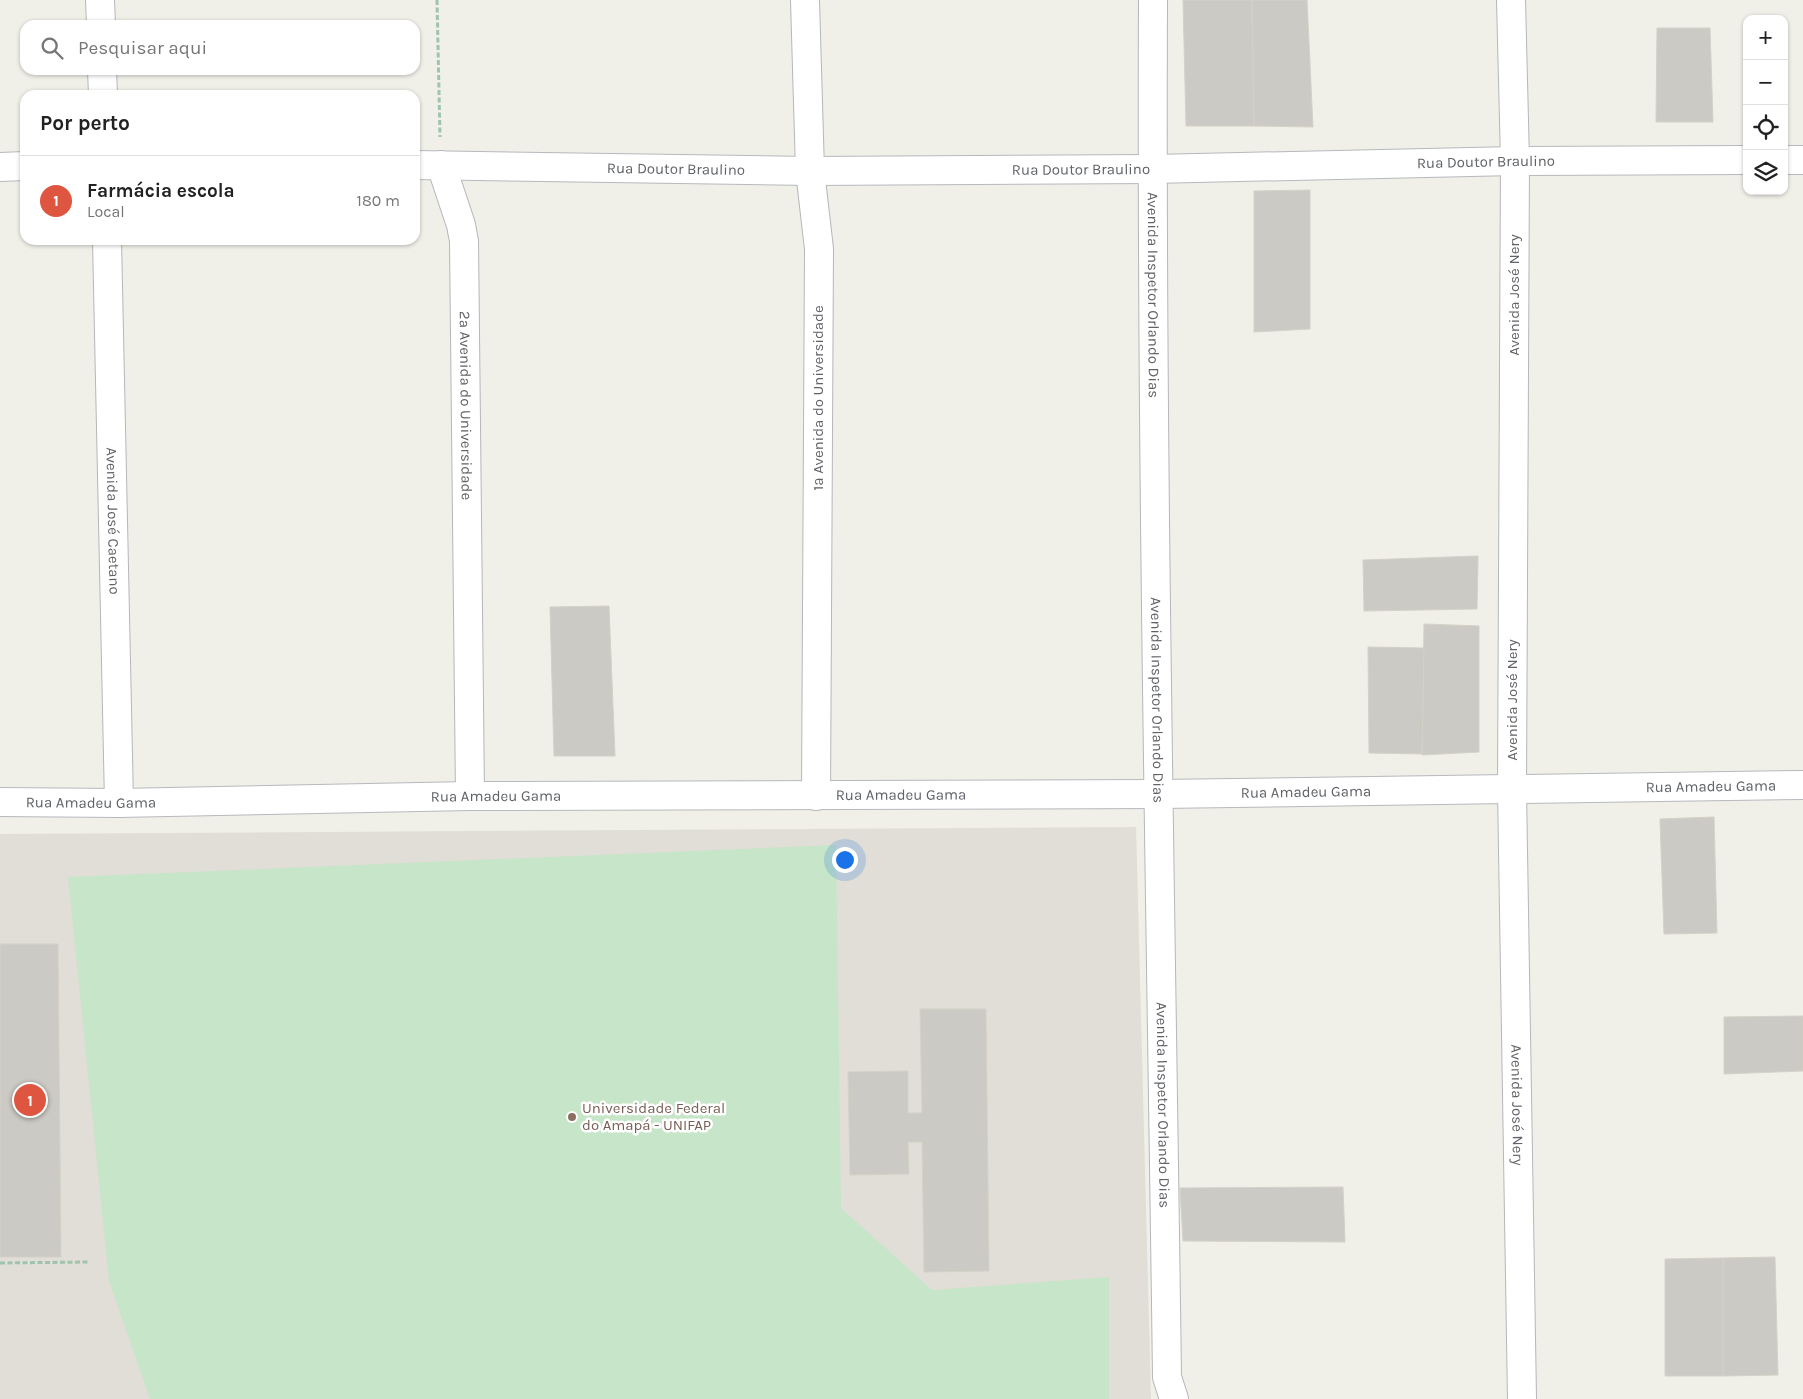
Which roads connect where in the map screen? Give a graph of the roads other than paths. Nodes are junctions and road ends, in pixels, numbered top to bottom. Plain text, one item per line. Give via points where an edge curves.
1 (100, 0) edge
2 (805, 0) edge
3 (1154, 0) edge
4 (1511, 0) edge
5 (101, 20) edge
6 (102, 75) edge
7 (103, 90) edge
8 (1743, 160) edge
9 (1788, 160) edge
10 (1803, 160) edge
11 (1515, 161) junction
12 (428, 165) edge
13 (20, 166) edge
14 (0, 167) edge
15 (1152, 169) junction
16 (810, 171) junction
17 (107, 245) edge
18 (1803, 785) edge
19 (1512, 789) junction
20 (1159, 794) junction
21 (470, 796) junction
22 (816, 796) junction
23 (0, 802) edge
24 (118, 802) junction
25 (1174, 1399) edge
26 (1522, 1399) edge

1 - 5 street
2 - 16 street, 1ª Avenida do Universidade
3 - 15 street, Avenida Inspetor Orlando Dias
4 - 11 street, Avenida José Nery
6 - 7 street
8 - 11 street, Rua Doutor Braulino
9 - 10 street
11 - 15 street, Rua Doutor Braulino
11 - 19 street, Avenida José Nery
12 - 16 street, Rua Doutor Braulino
12 - 21 street, 2a Avenida do Universidade via 461,225 464,241
13 - 14 street
15 - 16 street, Rua Doutor Braulino
15 - 20 street, Avenida Inspetor Orlando Dias
16 - 22 street, 1ª Avenida do Universidade via 819,250
17 - 24 street, Avenida José Caetano
18 - 19 street, Rua Amadeu Gama
19 - 20 street, Rua Amadeu Gama
19 - 26 street, Avenida José Nery
20 - 22 street, Rua Amadeu Gama
20 - 25 street, Avenida Inspetor Orlando Dias via 1167,1377
21 - 22 street, Rua Amadeu Gama
21 - 24 street, Rua Amadeu Gama
23 - 24 street, Rua Amadeu Gama

